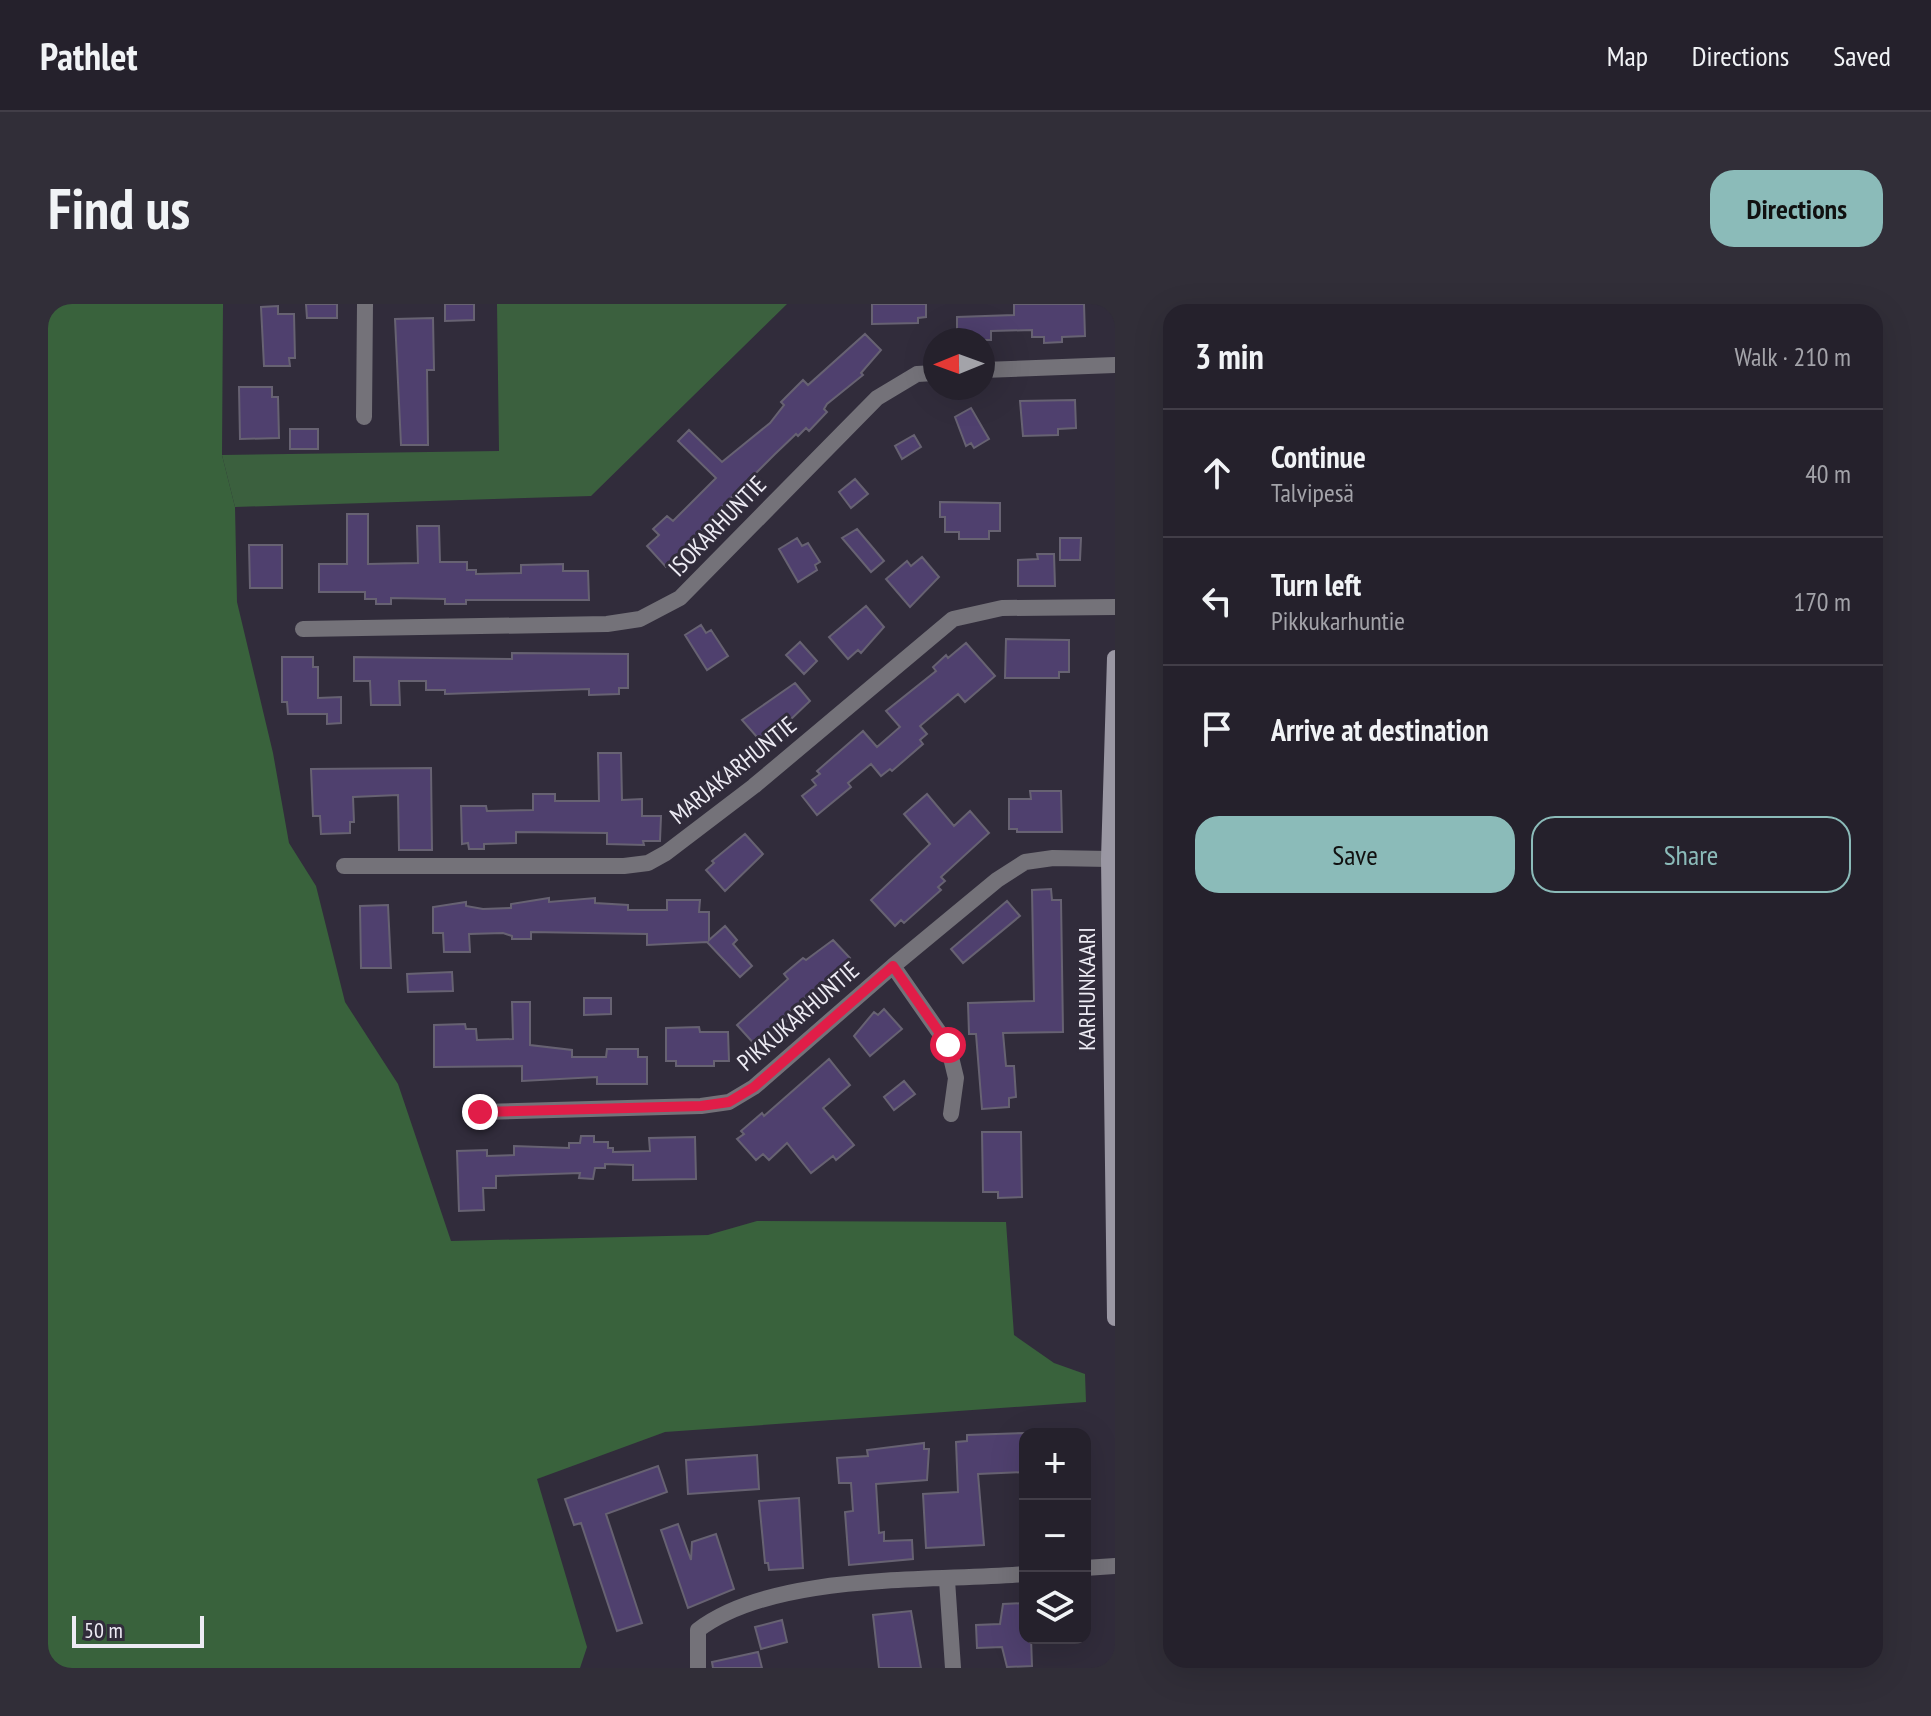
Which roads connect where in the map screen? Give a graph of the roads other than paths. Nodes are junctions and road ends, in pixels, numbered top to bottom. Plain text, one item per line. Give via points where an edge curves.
1 (365, 304) edge
2 (1115, 365) edge
3 (995, 370) edge
4 (923, 374) edge
5 (364, 417) dead end
6 (1115, 607) edge
7 (303, 629) dead end
8 (1115, 658) edge
9 (1109, 859) junction
10 (344, 866) dead end
11 (893, 966) junction
12 (480, 1112) dead end
13 (951, 1114) dead end
14 (1113, 1239) edge
15 (1115, 1302) edge
16 (1115, 1318) edge
17 (1115, 1566) edge
18 (1091, 1568) edge
19 (1019, 1574) edge
20 (947, 1580) junction
21 (698, 1668) edge
22 (953, 1668) edge

1 - 5 street
2 - 3 street
4 - 7 street, ISOKARHUNTIE via 877,398 680,598 640,619 607,624
6 - 10 street, MARJAKARHUNTIE via 1002,608 953,619 754,786 648,863
8 - 9 street, KARHUNKAARI
9 - 11 street, PIKKUKARHUNTIE via 1025,862
9 - 14 street, KARHUNKAARI
11 - 12 street, PIKKUKARHUNTIE via 754,1087 729,1102
11 - 13 street via 948,1045 956,1078
14 - 15 street, KARHUNKAARI
15 - 16 street, KARHUNKAARI
17 - 18 street
19 - 20 street
20 - 21 street via 832,1585 718,1615 698,1630
20 - 22 street

